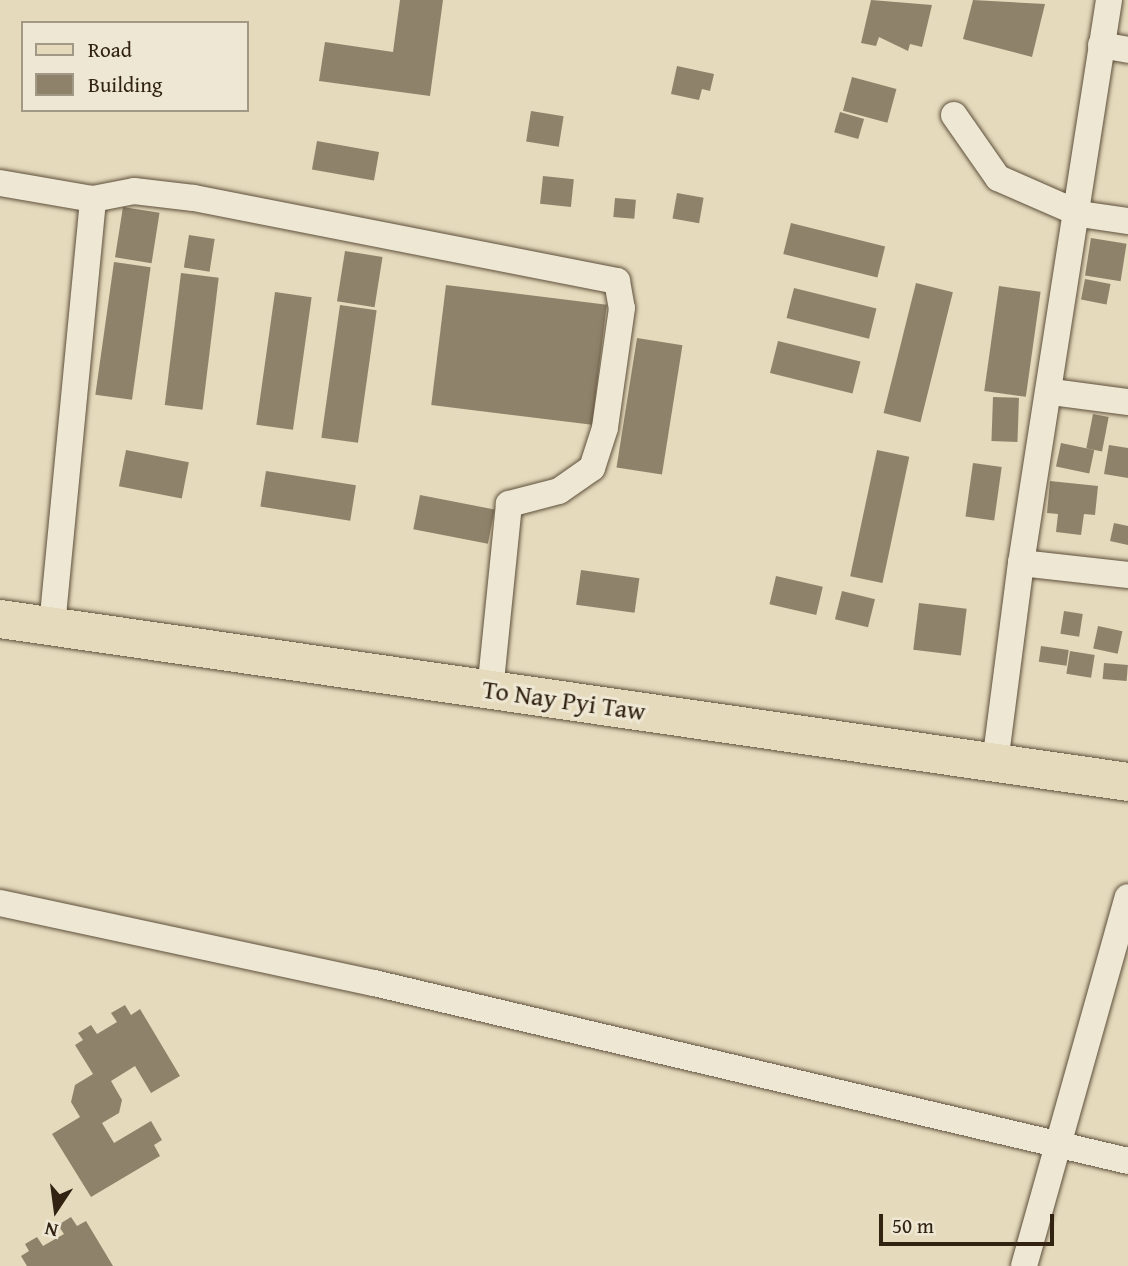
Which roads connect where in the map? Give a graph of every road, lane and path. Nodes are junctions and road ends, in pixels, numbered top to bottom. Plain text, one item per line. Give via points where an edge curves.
1 (1109, 0) edge
2 (1101, 45) junction
3 (1128, 50) edge
4 (954, 115) dead end
5 (0, 183) edge
6 (93, 199) junction
7 (1080, 214) junction
8 (1128, 222) edge
9 (1052, 392) junction
10 (1128, 402) edge
11 (1021, 563) junction
12 (1128, 575) edge
13 (0, 619) edge
14 (51, 626) junction
15 (490, 690) junction
16 (995, 762) junction
17 (1128, 782) edge
18 (1128, 897) edge
19 (2, 912) edge
20 (1058, 1143) junction
21 (1128, 1161) edge
22 (1024, 1266) edge

1 - 2 street
2 - 3 street
2 - 7 street
4 - 7 street via 998,178
5 - 6 street
6 - 14 street
6 - 15 street via 134,191 194,198 617,281 620,321 605,428 592,468 559,491 509,504
7 - 8 street
7 - 9 street
9 - 10 street
9 - 11 street
11 - 12 street
11 - 16 street
13 - 14 main road, To Nay Pyi Taw
14 - 15 main road, To Nay Pyi Taw
15 - 16 main road, To Nay Pyi Taw
16 - 17 main road, To Nay Pyi Taw
18 - 20 street
19 - 20 street
20 - 21 street
20 - 22 street

